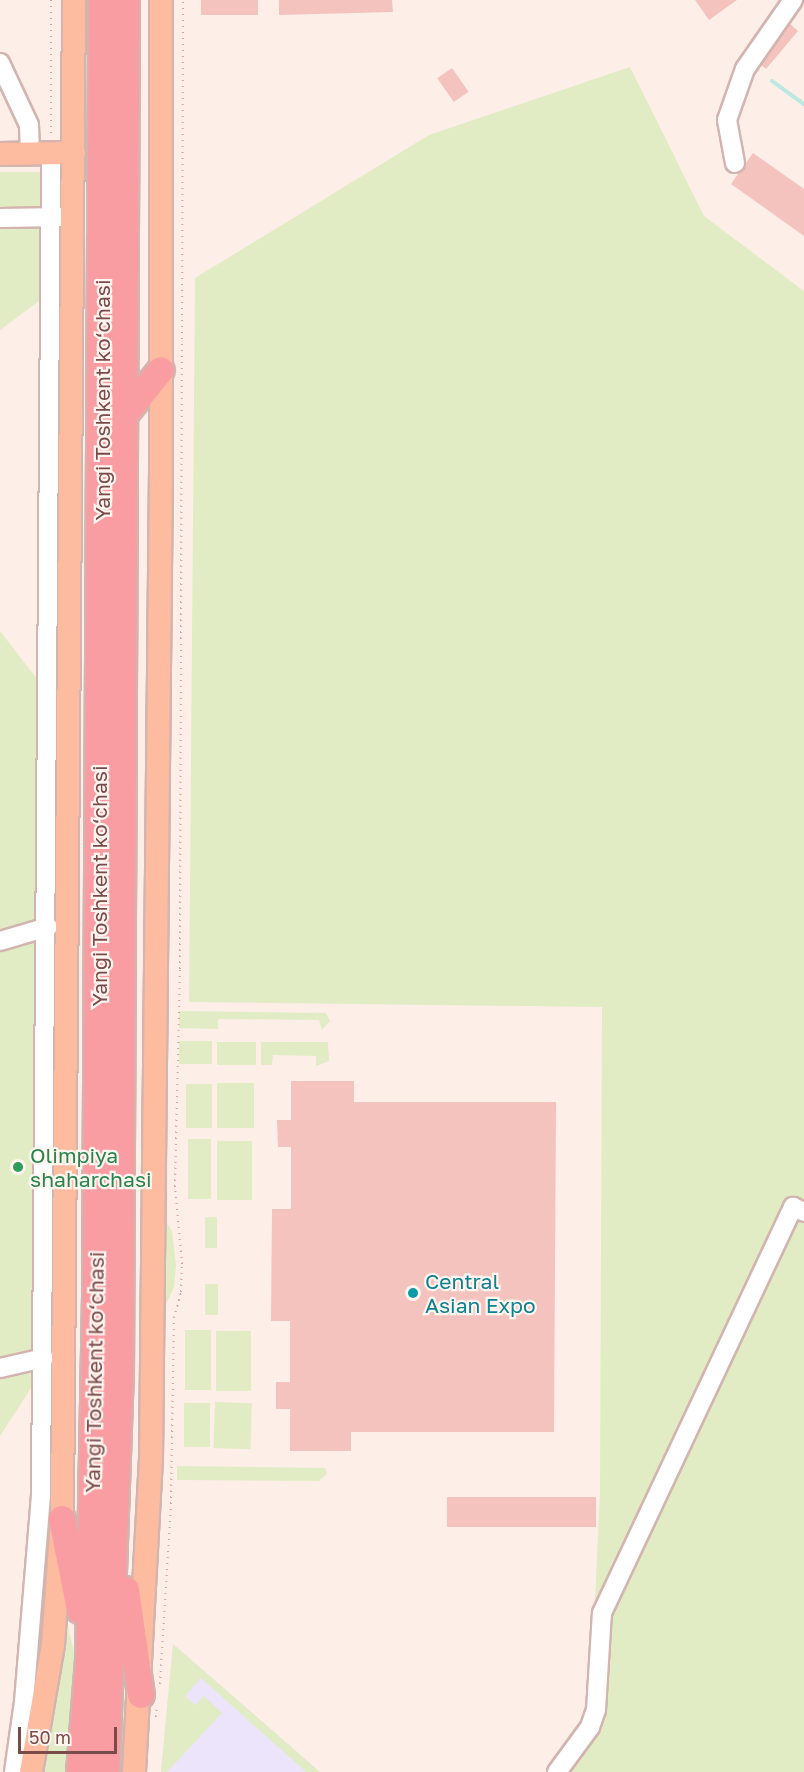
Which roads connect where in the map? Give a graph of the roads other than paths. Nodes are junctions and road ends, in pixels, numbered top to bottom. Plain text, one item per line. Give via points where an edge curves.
1 (74, 0) edge
2 (102, 0) edge
3 (126, 0) edge
4 (161, 0) edge
5 (794, 0) edge
6 (804, 14) edge
7 (0, 63) edge
8 (40, 153) junction
9 (74, 153) junction
10 (0, 154) edge
11 (735, 163) dead end
12 (74, 216) junction
13 (51, 217) junction
14 (0, 218) edge
15 (161, 370) junction
16 (126, 413) junction
17 (48, 927) junction
18 (0, 941) edge
19 (804, 1212) edge
20 (44, 1358) junction
21 (0, 1368) edge
22 (62, 1519) junction
23 (116, 1522) junction
24 (100, 1660) junction
25 (152, 1696) junction
26 (14, 1772) edge
27 (31, 1772) edge
28 (80, 1772) edge
29 (106, 1772) edge
30 (134, 1772) edge
31 (557, 1772) edge

1 - 9 main road
2 - 24 highway, Yangi Toshkent ko‘chasi
3 - 16 highway, Yangi Toshkent ko‘chasi
4 - 15 main road
5 - 6 lane
5 - 11 lane via 745,69 727,120
7 - 8 lane
8 - 9 main road
8 - 10 main road
8 - 13 lane
9 - 12 main road
12 - 13 lane
12 - 22 main road
13 - 14 lane
13 - 17 lane
15 - 16 highway
15 - 25 main road
16 - 23 highway, Yangi Toshkent ko‘chasi
17 - 18 lane
17 - 20 lane
19 - 31 lane via 794,1207 602,1613 596,1710 590,1727
20 - 21 lane
20 - 26 lane via 38,1554
22 - 24 highway
22 - 27 main road via 54,1633
23 - 24 highway
23 - 25 highway
24 - 28 highway, Yangi Toshkent ko‘chasi
24 - 29 highway, Yangi Toshkent ko‘chasi
25 - 30 main road

